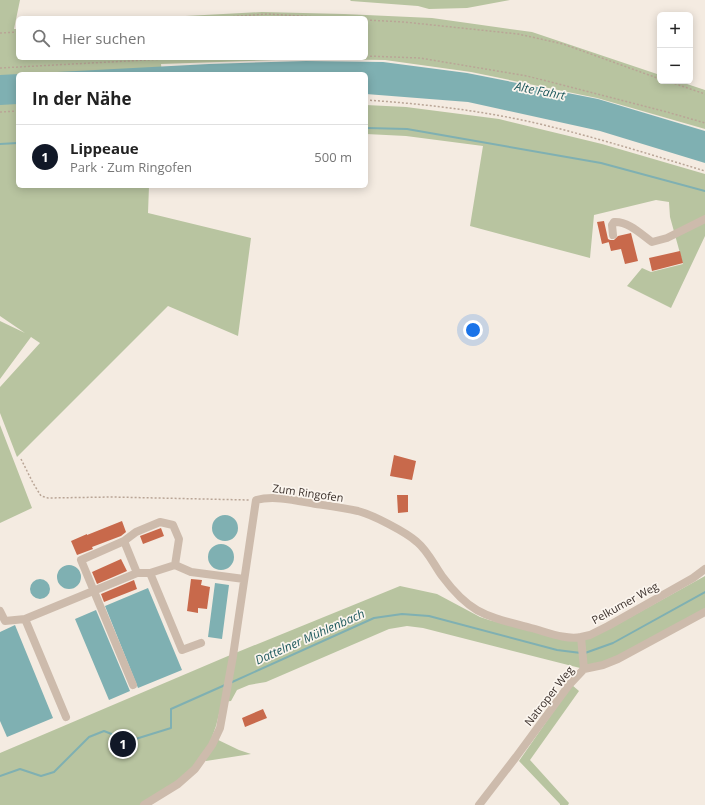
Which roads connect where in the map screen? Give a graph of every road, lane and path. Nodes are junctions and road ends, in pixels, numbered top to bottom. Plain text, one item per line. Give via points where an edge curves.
1 (240, 16) edge
2 (301, 16) edge
3 (368, 20) edge
4 (16, 32) edge
5 (0, 33) edge
6 (368, 56) edge
7 (146, 60) edge
8 (0, 68) edge
9 (657, 78) edge
10 (676, 84) edge
11 (705, 94) edge
12 (368, 100) edge
13 (16, 111) edge
14 (0, 112) edge
15 (705, 124) edge
16 (705, 171) edge
17 (705, 219) edge
18 (613, 235) dead end
19 (21, 459) dead end
20 (256, 500) junction
21 (124, 541) junction
22 (175, 564) junction
23 (705, 569) edge
24 (137, 572) junction
25 (150, 573) junction
26 (244, 579) junction
27 (93, 591) junction
28 (0, 612) edge
29 (705, 612) edge
30 (25, 619) junction
31 (581, 637) junction
32 (201, 643) dead end
33 (584, 669) junction
34 (133, 685) dead end
35 (66, 717) dead end
36 (144, 805) edge
37 (479, 805) edge

1 - 2 path
3 - 9 path via 518,34 563,44
4 - 5 path
6 - 15 path via 420,58 527,76
7 - 8 path
10 - 11 path
12 - 16 path via 447,107 536,123
13 - 14 path
17 - 18 street via 667,238 652,242 635,229 617,222 612,225
19 - 20 path via 41,496 48,498
20 - 26 street, Zum Ringofen
20 - 31 street, Zum Ringofen via 265,498 299,501 359,511 417,542 454,591 480,613 562,636
21 - 22 street via 136,532 160,522 173,525 179,538
21 - 24 street
21 - 27 street via 81,560
22 - 25 street
22 - 26 street via 191,572
23 - 31 street, Pelkumer Weg via 608,626
24 - 25 street
24 - 27 street
25 - 32 street via 182,650
26 - 36 street, Zum Ringofen via 220,728 195,768 178,784
27 - 30 street
27 - 34 street
28 - 30 street via 5,621
29 - 33 street, Natroper Weg via 618,659
30 - 35 street
31 - 33 street
33 - 37 street, Natroper Weg via 569,685

